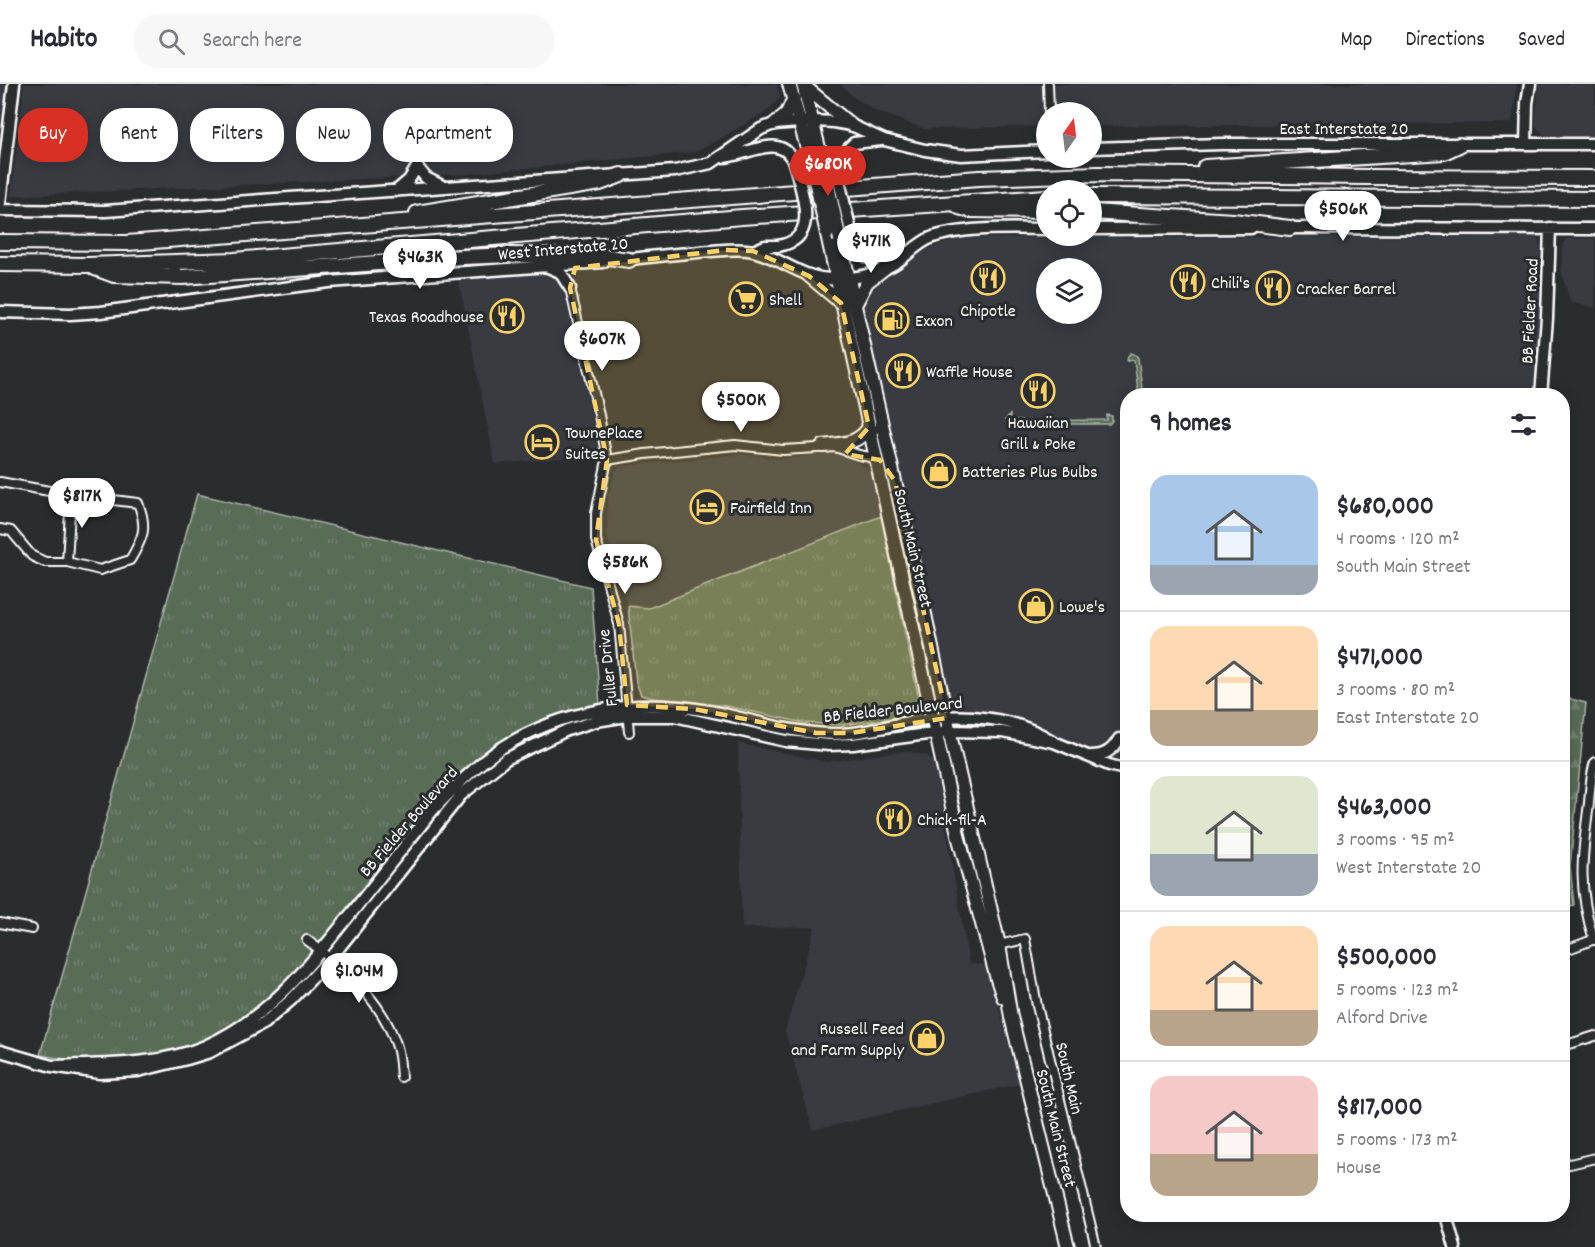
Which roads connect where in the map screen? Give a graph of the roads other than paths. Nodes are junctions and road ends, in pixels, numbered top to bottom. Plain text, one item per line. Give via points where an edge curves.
1 (14, 84) edge
2 (789, 84) edge
3 (1048, 84) edge
4 (1530, 84) edge
5 (804, 85) edge
6 (794, 98) junction
7 (1049, 102) edge
8 (807, 121) junction
9 (774, 124) junction
10 (851, 125) junction
11 (884, 140) junction
12 (1526, 144) junction
13 (1595, 144) edge
14 (1459, 145) junction
15 (1102, 148) edge
16 (1036, 152) edge
17 (722, 157) junction
18 (1164, 174) junction
19 (621, 175) junction
20 (1595, 178) edge
21 (444, 188) junction
22 (396, 191) junction
23 (1102, 196) edge
24 (1036, 198) edge
25 (1595, 199) edge
26 (940, 202) junction
27 (0, 203) edge
28 (0, 210) edge
29 (1036, 211) edge
30 (1102, 213) edge
31 (336, 227) junction
32 (1290, 228) junction
33 (1550, 228) junction
34 (1036, 229) edge
35 (1102, 229) edge
36 (1595, 229) edge
37 (840, 239) junction
38 (0, 242) edge
39 (913, 248) junction
40 (753, 251) junction
41 (629, 260) junction
42 (0, 264) edge
43 (581, 264) junction
44 (88, 266) junction
45 (548, 267) junction
46 (885, 268) junction
47 (809, 276) junction
48 (843, 279) junction
49 (570, 288) junction
50 (841, 303) junction
51 (855, 305) junction
52 (0, 312) edge
53 (1542, 388) edge
54 (869, 427) junction
55 (823, 446) junction
56 (889, 450) junction
57 (875, 458) junction
58 (607, 460) junction
59 (895, 481) junction
60 (0, 482) edge
61 (71, 495) junction
62 (0, 529) edge
63 (67, 562) junction
64 (627, 711) junction
65 (933, 718) junction
66 (947, 718) junction
67 (943, 731) junction
68 (629, 732) dead end
69 (1054, 742) junction
70 (1084, 755) junction
71 (1120, 758) edge
72 (1595, 762) edge
73 (1120, 768) edge
74 (0, 923) edge
75 (32, 929) dead end
76 (1594, 939) edge
77 (307, 940) dead end
78 (999, 945) junction
79 (1570, 948) edge
80 (321, 951) junction
81 (330, 959) junction
82 (1011, 1017) junction
83 (1595, 1036) edge
84 (1570, 1044) edge
85 (0, 1051) edge
86 (52, 1066) junction
87 (401, 1077) dead end
88 (1595, 1158) edge
89 (1570, 1164) edge
90 (1448, 1222) edge
91 (1068, 1247) edge
92 (1096, 1247) edge
93 (1455, 1247) edge

1 - 27 main road
2 - 6 main road, South Main Street
3 - 7 street
4 - 12 main road
5 - 8 main road, South Main Street
5 - 10 main road
6 - 8 main road, South Main Street
6 - 9 main road
8 - 9 main road
8 - 10 main road
8 - 37 main road, South Main Street, bridge
9 - 17 main road
10 - 11 main road
11 - 16 main road via 961,155
11 - 37 main road, bridge via 854,143 840,158
12 - 13 main road, East Interstate 20
12 - 14 main road, East Interstate 20
14 - 15 main road, East Interstate 20
14 - 18 highway via 1444,152 1182,168
17 - 19 main road via 693,168
17 - 40 main road, bridge via 771,146 787,153 795,166 806,220 797,237 787,244
18 - 20 highway
18 - 31 highway via 979,178
19 - 21 main road
19 - 31 highway via 600,183 497,201 351,220
21 - 22 main road
21 - 22 main road via 426,178 417,167
22 - 28 main road via 105,211
23 - 25 highway
24 - 26 highway
26 - 29 highway via 970,210
26 - 44 highway via 234,260
30 - 32 highway
31 - 38 highway via 127,243
32 - 33 main road
32 - 35 main road
33 - 36 main road
33 - 53 main road, BB Fielder Road
34 - 39 main road via 958,232 932,238
37 - 39 main road via 874,260
37 - 48 main road, South Main Street
39 - 46 main road
40 - 41 main road, West Interstate 20
40 - 47 main road, West Interstate 20
41 - 43 main road, West Interstate 20
41 - 44 highway via 524,255 463,257 182,277 114,274
42 - 44 highway
43 - 45 main road, West Interstate 20
43 - 49 main road via 572,272
45 - 49 main road via 560,272
45 - 52 main road, West Interstate 20 via 329,282 122,310 70,314
46 - 48 main road
46 - 51 main road via 867,282
47 - 48 main road, West Interstate 20
47 - 50 main road
48 - 50 main road, South Main Street
48 - 51 main road, South Main Street
49 - 58 street
50 - 54 main road, South Main Street
51 - 56 main road, South Main Street
54 - 55 main road via 860,439
54 - 56 main road via 882,449
54 - 57 main road, South Main Street
55 - 57 street
55 - 58 street via 783,450 735,445
56 - 59 main road, South Main Street
57 - 59 main road
57 - 65 main road, South Main Street
58 - 64 street, Fuller Drive via 596,513 596,540 619,624
59 - 66 main road, South Main Street
60 - 61 street
61 - 63 street
61 - 63 street via 138,503 145,520 140,543 130,560 100,570
62 - 63 street via 11,531 32,556 45,562
64 - 65 main road, BB Fielder Boulevard via 654,705 694,709 816,733 851,733
64 - 67 main road, BB Fielder Boulevard via 675,716 786,741 829,745
64 - 68 street, Fuller Drive
64 - 80 main road, BB Fielder Boulevard via 596,710 531,732 476,767 433,810
64 - 81 main road, BB Fielder Boulevard via 567,730 506,759 482,777 442,817
65 - 66 main road, BB Fielder Boulevard
65 - 67 main road, South Main Street
66 - 67 main road, South Main Street
66 - 69 main road, BB Fielder Boulevard via 995,719 1018,724
67 - 69 main road, BB Fielder Boulevard via 1002,732
67 - 78 main road, South Main Street
67 - 82 main road, South Main Street via 959,839
69 - 70 main road
70 - 71 main road via 1101,756 1112,750 1119,739
70 - 73 main road
72 - 76 street via 1581,879 1585,913
74 - 75 street
76 - 79 street
77 - 80 street
78 - 82 main road, South Main Street
78 - 92 street, South Main via 1024,939
80 - 81 street
80 - 86 main road, BB Fielder Boulevard via 257,1016 203,1047 140,1061
81 - 86 main road, BB Fielder Boulevard via 264,1023 210,1052 138,1071 100,1073
81 - 87 street via 374,1001 386,1020 397,1046
82 - 91 main road, South Main Street
83 - 84 street
85 - 86 main road, BB Fielder Boulevard
88 - 89 street
90 - 93 main road

